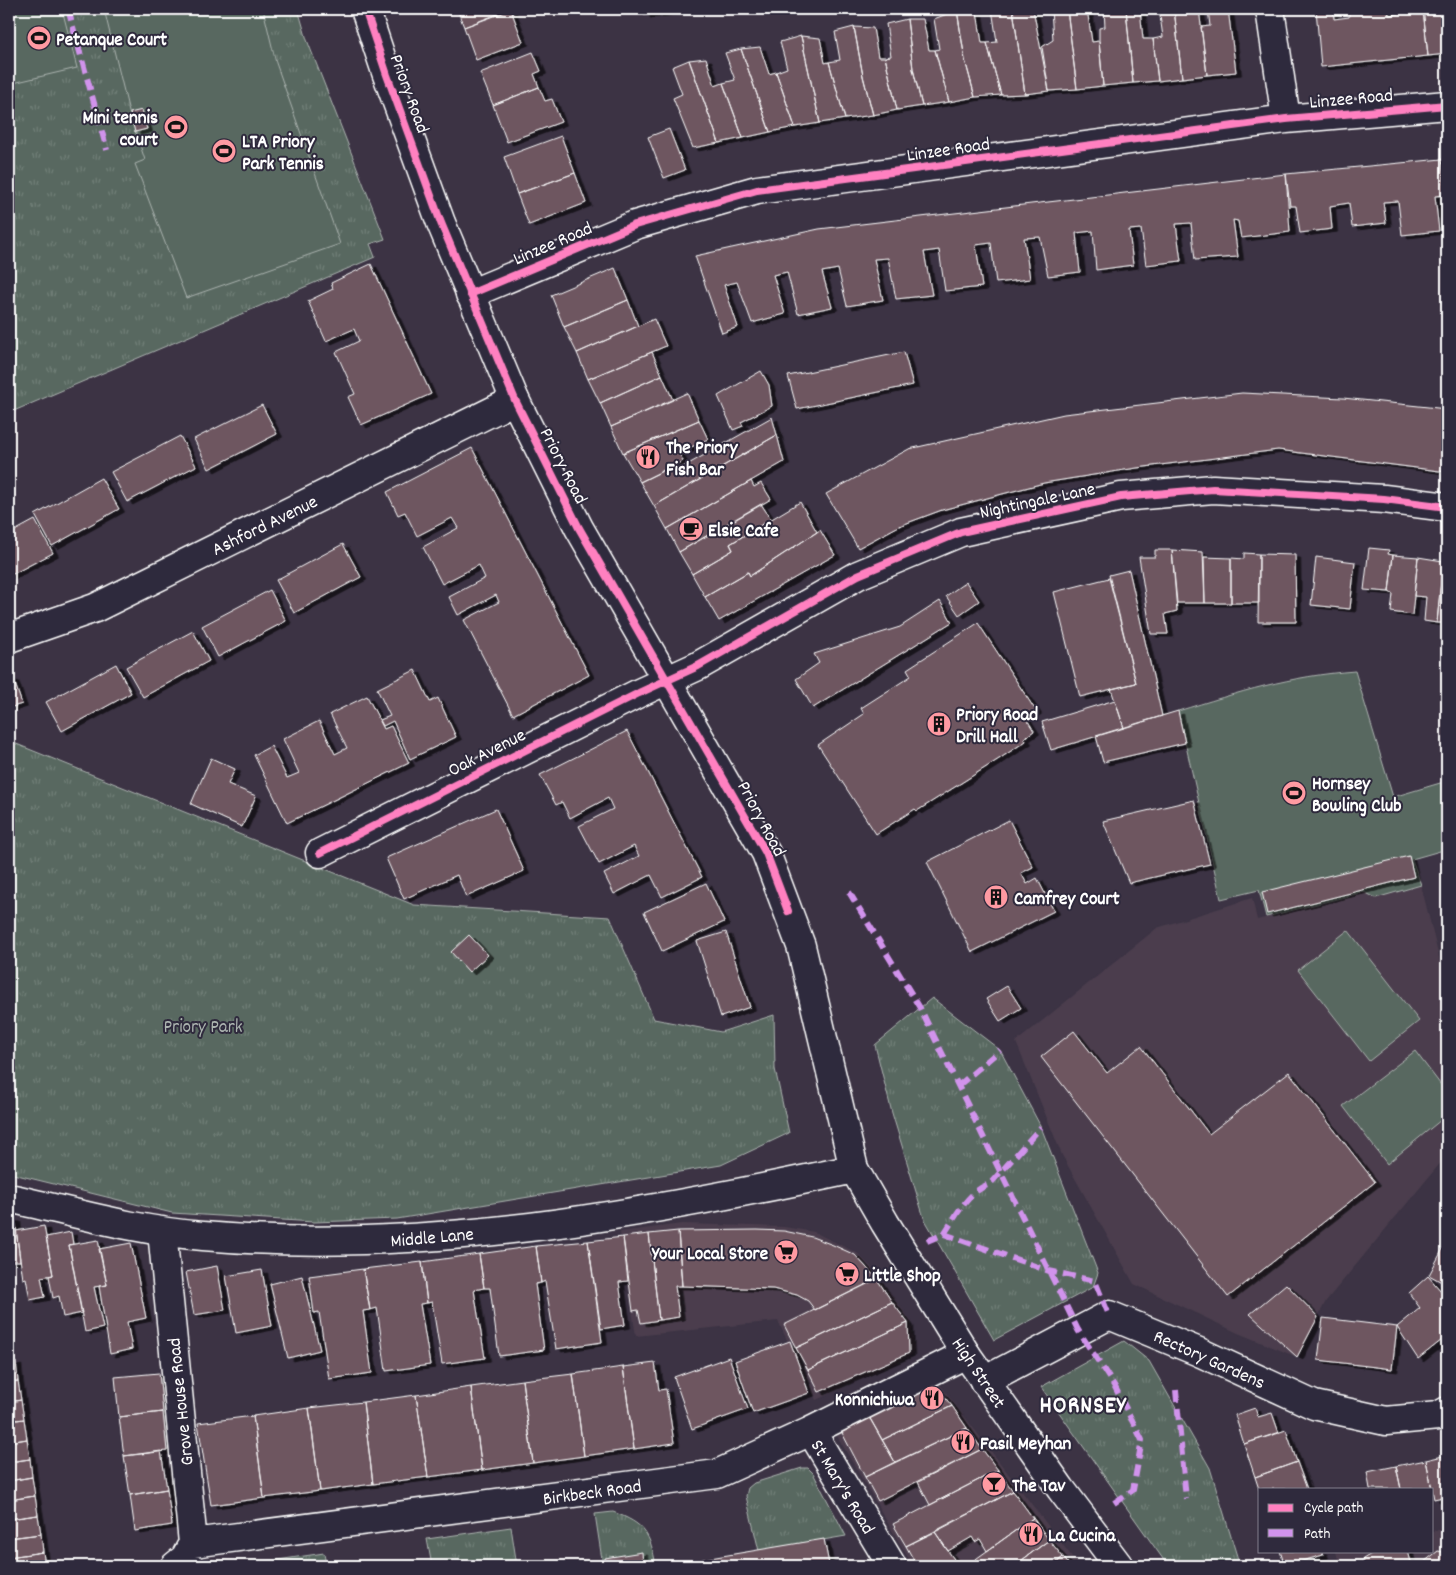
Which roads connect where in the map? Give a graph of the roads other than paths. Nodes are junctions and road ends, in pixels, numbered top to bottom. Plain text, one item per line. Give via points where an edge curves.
1 (366, 9) edge
2 (1270, 9) edge
3 (1447, 105) edge
4 (1286, 119) junction
5 (470, 294) junction
6 (515, 400) junction
7 (1447, 507) edge
8 (9, 638) edge
9 (667, 680) junction
10 (320, 853) dead end
11 (854, 1168) junction
12 (9, 1198) edge
13 (162, 1231) junction
14 (966, 1354) junction
15 (984, 1380) junction
16 (1447, 1411) edge
17 (811, 1431) junction
18 (194, 1543) junction
19 (175, 1566) edge
20 (892, 1566) edge
21 (1119, 1566) edge

1 - 5 street, Priory Road via 441,224
2 - 4 street
3 - 4 street, Linzee Road
4 - 5 street, Linzee Road via 757,190 635,225
5 - 6 street, Priory Road
6 - 8 street, Ashford Avenue via 95,608
6 - 9 street, Priory Road via 579,528
7 - 9 street, Nightingale Lane via 1384,499 1213,488 1121,497 961,532 858,575 698,666
9 - 10 street, Oak Avenue
9 - 11 street, Priory Road via 766,853 779,886 801,946
11 - 13 street, Middle Lane via 760,1189 620,1213 406,1240 320,1242
11 - 14 street, High Street
12 - 13 street, Middle Lane
13 - 18 street, Grove House Road
14 - 15 street, High Street
14 - 17 street, Birkbeck Road
15 - 16 street, Rectory Gardens via 1109,1315 1314,1405 1386,1420 1438,1416
15 - 21 street, High Street
17 - 18 street, Birkbeck Road via 717,1474
17 - 20 street, St Mary's Road
18 - 19 street

